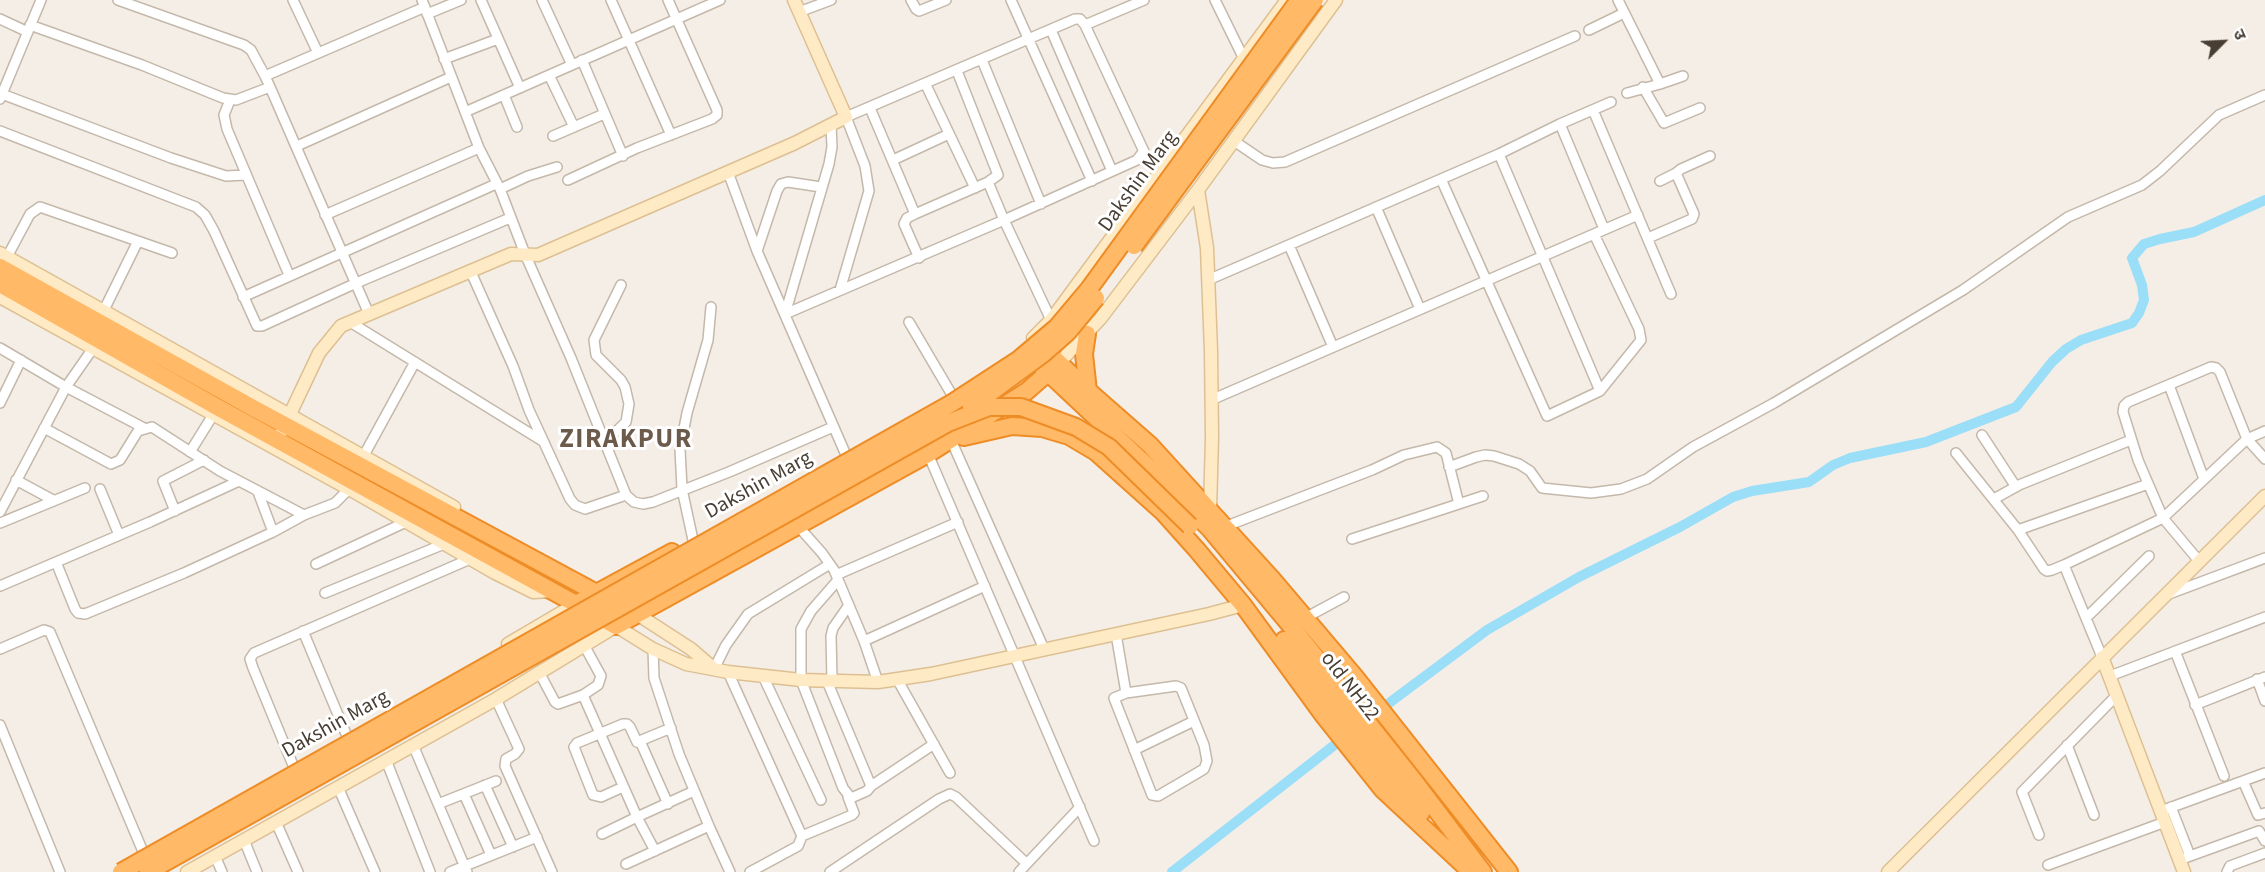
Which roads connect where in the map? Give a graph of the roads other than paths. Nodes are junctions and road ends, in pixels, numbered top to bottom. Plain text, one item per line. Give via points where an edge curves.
1 (41, 0) edge
2 (118, 0) edge
3 (293, 0) edge
4 (461, 0) edge
5 (482, 0) edge
6 (542, 0) edge
7 (610, 0) edge
8 (668, 0) edge
9 (720, 0) edge
10 (794, 0) edge
11 (831, 0) edge
12 (911, 0) edge
13 (946, 0) edge
14 (1011, 0) edge
15 (1144, 0) edge
16 (1215, 0) edge
17 (1287, 0) edge
18 (1299, 0) edge
19 (1315, 0) edge
20 (1336, 0) edge
21 (1618, 0) edge
22 (425, 7) edge
23 (799, 12) junction
24 (1624, 13) junction
25 (676, 18) junction
26 (0, 19) edge
27 (1085, 25) junction
28 (27, 28) junction
29 (1051, 30) junction
30 (1589, 30) dead end
31 (1575, 36) dead end
32 (498, 39) junction
33 (1029, 39) junction
34 (628, 40) junction
35 (318, 53) junction
36 (444, 59) junction
37 (1244, 59) junction
38 (582, 60) junction
39 (982, 60) junction
40 (572, 65) junction
41 (957, 71) junction
42 (549, 75) junction
43 (265, 76) junction
44 (1683, 76) dead end
45 (451, 77) junction
46 (1660, 84) junction
47 (926, 85) junction
48 (270, 87) junction
49 (1643, 87) junction
50 (520, 88) junction
51 (1627, 93) dead end
52 (504, 95) junction
53 (2265, 95) edge
54 (1, 96) edge
55 (230, 100) junction
56 (1611, 102) dead end
57 (870, 108) junction
58 (1700, 108) dead end
59 (1593, 110) junction
60 (465, 112) junction
61 (604, 114) junction
62 (846, 117) junction
63 (1560, 123) junction
64 (831, 125) junction
65 (517, 127) dead end
66 (574, 127) junction
67 (0, 131) edge
68 (949, 134) junction
69 (671, 135) junction
70 (553, 136) dead end
71 (1234, 141) junction
72 (297, 146) junction
73 (479, 148) junction
74 (1143, 152) junction
75 (1499, 154) junction
76 (623, 156) junction
77 (1710, 156) dead end
78 (893, 160) junction
79 (1170, 160) junction
80 (557, 167) dead end
81 (1112, 171) junction
82 (728, 172) junction
83 (1676, 173) junction
84 (246, 175) junction
85 (1442, 179) junction
86 (568, 180) dead end
87 (1092, 181) junction
88 (1660, 181) dead end
89 (988, 182) junction
90 (498, 187) junction
91 (821, 187) junction
92 (975, 188) junction
93 (1198, 190) junction
94 (1041, 204) junction
95 (1376, 207) junction
96 (915, 214) junction
97 (325, 215) junction
98 (1638, 215) junction
99 (510, 218) junction
100 (1004, 220) junction
101 (1604, 230) junction
102 (1594, 234) junction
103 (1648, 238) junction
104 (138, 241) junction
105 (1289, 245) junction
106 (757, 251) junction
107 (341, 252) junction
108 (172, 254) dead end
109 (525, 254) junction
110 (1542, 256) junction
111 (920, 258) junction
112 (2, 259) edge
113 (470, 270) junction
114 (289, 275) junction
115 (1208, 280) junction
116 (1487, 280) junction
117 (0, 284) edge
118 (354, 284) junction
119 (621, 285) dead end
120 (840, 290) junction
121 (1671, 294) dead end
122 (0, 297) edge
123 (243, 297) junction
124 (711, 308) dead end
125 (1420, 309) junction
126 (103, 312) junction
127 (369, 314) junction
128 (785, 314) junction
129 (1051, 320) junction
130 (350, 322) junction
131 (909, 322) dead end
132 (1087, 334) junction
133 (1027, 343) junction
134 (95, 344) junction
135 (1333, 347) junction
136 (0, 348) edge
137 (21, 360) junction
138 (416, 362) junction
139 (1054, 368) junction
140 (2169, 385) junction
141 (66, 387) junction
142 (1088, 391) junction
143 (1600, 391) junction
144 (952, 395) junction
145 (1211, 400) junction
146 (0, 403) edge
147 (213, 415) junction
148 (287, 420) junction
149 (948, 423) junction
150 (833, 427) junction
151 (44, 428) junction
152 (144, 428) junction
153 (2265, 431) edge
154 (1982, 435) dead end
155 (2247, 439) junction
156 (951, 440) junction
157 (2131, 440) junction
158 (278, 441) junction
159 (544, 442) junction
160 (605, 442) junction
161 (190, 452) junction
162 (1956, 453) dead end
163 (928, 454) junction
164 (846, 455) junction
165 (363, 457) junction
166 (2265, 459) edge
167 (204, 460) junction
168 (1449, 467) junction
169 (2204, 479) junction
170 (16, 480) junction
171 (239, 481) junction
172 (2148, 484) junction
173 (2016, 487) junction
174 (85, 488) dead end
175 (100, 489) dead end
176 (349, 489) junction
177 (682, 489) junction
178 (258, 492) junction
179 (626, 495) junction
180 (1484, 496) dead end
181 (2265, 496) edge
182 (1994, 499) junction
183 (53, 500) junction
184 (1459, 504) junction
185 (1210, 510) junction
186 (175, 511) junction
187 (0, 512) edge
188 (304, 515) junction
189 (2163, 518) junction
190 (406, 522) junction
191 (958, 522) junction
192 (0, 523) edge
193 (798, 526) junction
194 (1224, 527) junction
195 (2018, 530) junction
196 (273, 532) junction
197 (119, 535) junction
198 (1352, 539) dead end
199 (693, 540) junction
200 (444, 544) junction
201 (2149, 556) dead end
202 (2265, 558) edge
203 (470, 559) junction
204 (2199, 561) junction
205 (56, 562) junction
206 (316, 564) dead end
207 (830, 564) junction
208 (2064, 565) junction
209 (837, 577) junction
210 (0, 586) edge
211 (985, 586) junction
212 (590, 590) junction
213 (552, 591) junction
214 (325, 593) dead end
215 (2163, 596) junction
216 (1344, 597) dead end
217 (576, 604) junction
218 (849, 605) junction
219 (1243, 605) junction
220 (637, 614) junction
221 (2265, 616) edge
222 (2087, 617) junction
223 (1305, 618) junction
224 (616, 626) junction
225 (303, 631) junction
226 (1116, 634) junction
227 (864, 641) junction
228 (584, 645) junction
229 (1044, 648) junction
230 (0, 649) edge
231 (652, 650) junction
232 (2175, 651) junction
233 (1015, 655) junction
234 (2102, 657) junction
235 (714, 669) junction
236 (539, 672) junction
237 (728, 672) junction
238 (763, 676) junction
239 (2110, 676) junction
240 (2261, 678) edge
241 (897, 679) junction
242 (801, 680) junction
243 (829, 681) junction
244 (878, 682) junction
245 (1126, 693) junction
246 (583, 695) junction
247 (2117, 695) junction
248 (496, 699) junction
249 (2265, 701) edge
250 (2196, 705) junction
251 (1337, 709) junction
252 (1194, 720) junction
253 (0, 725) edge
254 (671, 728) junction
255 (599, 733) junction
256 (349, 741) junction
257 (640, 741) junction
258 (934, 744) junction
259 (413, 745) junction
260 (2067, 745) junction
261 (1134, 750) junction
262 (386, 760) junction
263 (295, 770) junction
264 (950, 773) dead end
265 (2265, 773) edge
266 (2224, 776) dead end
267 (1392, 778) junction
268 (496, 781) dead end
269 (2243, 781) junction
270 (485, 785) junction
271 (871, 786) junction
272 (338, 787) junction
273 (623, 787) junction
274 (694, 791) junction
275 (464, 794) junction
276 (848, 797) junction
277 (821, 800) dead end
278 (438, 804) junction
279 (668, 804) junction
280 (1080, 807) junction
281 (2167, 812) junction
282 (2262, 814) edge
283 (2094, 815) dead end
284 (637, 817) junction
285 (276, 822) junction
286 (709, 826) junction
287 (2259, 831) junction
288 (602, 834) dead end
289 (802, 836) junction
290 (2039, 836) dead end
291 (537, 837) junction
292 (243, 840) junction
293 (1095, 841) dead end
294 (2265, 841) edge
295 (513, 847) junction
296 (655, 850) junction
297 (2265, 853) edge
298 (144, 854) junction
299 (491, 855) junction
300 (215, 856) junction
301 (2186, 861) edge
302 (1026, 863) junction
303 (626, 864) dead end
304 (2048, 865) dead end
305 (465, 869) edge
306 (551, 870) edge
307 (60, 872) edge
308 (112, 872) edge
309 (121, 872) edge
310 (148, 872) edge
311 (187, 872) edge
312 (222, 872) edge
313 (257, 872) edge
314 (298, 872) edge
315 (375, 872) edge
316 (430, 872) edge
317 (450, 872) edge
318 (540, 872) edge
319 (730, 872) edge
320 (750, 872) edge
321 (831, 872) edge
322 (1019, 872) edge
323 (1474, 872) edge
324 (1509, 872) edge
325 (1888, 872) edge
326 (2228, 872) edge

1 - 28 street
2 - 43 street via 244,45
3 - 35 street
4 - 22 street
5 - 32 street
6 - 40 street
7 - 34 street
8 - 25 street
9 - 25 street
10 - 23 street
11 - 23 street
12 - 13 street via 919,11
14 - 33 street
15 - 27 street
16 - 37 street
17 - 37 street, Dakshin Marg
18 - 309 highway, Dakshin Marg, bridge via 1089,289 1057,327 1018,360 952,403
19 - 149 highway, Dakshin Marg, bridge via 1068,332 1010,381
20 - 71 street
21 - 24 street
22 - 35 street
22 - 36 street
23 - 62 street
24 - 30 street
24 - 46 street
25 - 34 street
25 - 69 street via 717,115
26 - 28 street
27 - 29 street via 1077,18
27 - 74 street
28 - 54 street
28 - 55 street
29 - 33 street
29 - 81 street
31 - 71 street via 1285,162 1262,160
32 - 36 street
32 - 50 street
33 - 39 street
33 - 87 street
34 - 38 street
34 - 69 street
35 - 43 street
36 - 45 street
37 - 79 street, Dakshin Marg
38 - 40 street
38 - 61 street
39 - 41 street
39 - 94 street
40 - 42 street
41 - 47 street
41 - 89 street via 998,171 996,178
42 - 50 street
42 - 66 street
43 - 48 street
44 - 46 street
45 - 60 street
45 - 72 street
46 - 49 street
47 - 57 street
47 - 68 street
48 - 55 street
48 - 72 street
49 - 51 street
49 - 58 street via 1664,123
50 - 52 street
52 - 60 street
52 - 65 street
53 - 168 street via 2219,115 2142,185 2068,217 1963,290 1693,447 1647,479 1621,489 1590,493 1542,488 1530,471 1494,456 1476,457
54 - 84 street via 226,176
55 - 84 street via 225,122
56 - 59 street
57 - 62 street
57 - 78 street
59 - 63 street
59 - 98 street
60 - 73 street
61 - 66 street
61 - 76 street
62 - 64 street
62 - 120 street via 865,166 869,191
63 - 75 street
63 - 101 street
64 - 82 street
64 - 91 street via 831,156
66 - 70 street
67 - 123 street via 196,207 214,231
68 - 78 street
68 - 92 street
69 - 76 street
71 - 93 street
72 - 97 street
73 - 90 street
73 - 97 street
74 - 79 street via 1155,165
74 - 81 street via 1137,160
75 - 85 street
75 - 110 street
76 - 86 street
77 - 83 street
78 - 96 street
79 - 129 street, Dakshin Marg
80 - 90 street
81 - 87 street
82 - 106 street
82 - 109 street via 538,255
83 - 88 street
83 - 103 street via 1694,214 1692,219
84 - 114 street
85 - 95 street
85 - 116 street
87 - 94 street
89 - 92 street
89 - 100 street
90 - 99 street
90 - 107 street
91 - 106 street via 782,184
91 - 128 street
92 - 96 street
93 - 115 street
93 - 132 street
94 - 100 street
95 - 105 street
95 - 125 street
96 - 111 street via 904,224
97 - 107 street
98 - 101 street
98 - 103 street
99 - 109 street
99 - 118 street
100 - 111 street
100 - 129 street
101 - 102 street
102 - 110 street
102 - 143 street via 1641,340
103 - 121 street
104 - 108 street
104 - 112 street via 40,207 30,214
104 - 126 street
105 - 115 street
105 - 135 street
106 - 128 street
107 - 114 street
107 - 118 street
109 - 113 street via 511,254
109 - 160 street
110 - 116 street
110 - 143 street
111 - 120 street
112 - 126 street
112 - 148 highway
113 - 127 street
113 - 159 street
114 - 123 street
115 - 145 street
116 - 125 street
116 - 143 street via 1547,416
117 - 134 highway
118 - 123 street via 262,326 253,322
118 - 127 street
119 - 160 street via 594,340 596,355 621,380 629,404 626,422
120 - 128 street
122 - 134 street
124 - 177 street via 708,340 681,438
125 - 135 street
126 - 148 street
127 - 130 street
128 - 150 street
129 - 133 street, Dakshin Marg
130 - 138 street
130 - 148 street via 340,326 319,353
131 - 144 street
132 - 139 street
132 - 142 highway via 1084,354
133 - 139 highway
133 - 144 highway
134 - 141 street
134 - 147 street
134 - 158 highway
135 - 145 street
136 - 137 street
137 - 141 street
137 - 146 street
138 - 159 street
138 - 165 street
139 - 142 highway
139 - 156 highway via 1027,391
139 - 251 highway via 1210,529
140 - 155 street via 2216,368
140 - 157 street via 2124,406
140 - 169 street
141 - 151 street
141 - 152 street
142 - 185 highway via 1150,445
144 - 164 highway
145 - 185 street
147 - 161 street
147 - 176 street
148 - 158 street
148 - 165 street
148 - 212 highway
149 - 251 highway, old NH22, bridge via 989,407 1021,406 1076,427 1109,447 1190,526 1251,597
149 - 310 highway, bridge
150 - 164 street
150 - 177 street
151 - 152 street via 115,464
151 - 170 street
152 - 161 street via 157,429
153 - 155 street
154 - 173 street
155 - 166 street
155 - 169 street
156 - 163 highway
156 - 219 highway via 1012,426 1042,428 1069,436 1096,452 1163,512
156 - 229 street
157 - 172 street
157 - 173 street
158 - 213 highway
159 - 179 street via 575,505 585,509
160 - 179 street
161 - 167 street
162 - 182 street
163 - 191 street
163 - 193 highway
164 - 199 highway
165 - 212 street via 572,572
167 - 171 street
167 - 186 street via 163,481
168 - 184 street
168 - 194 street via 1446,453 1437,447 1404,455
169 - 189 street
170 - 183 street
170 - 187 street
171 - 178 street
171 - 186 street
172 - 189 street
172 - 195 street
173 - 182 street
174 - 183 street
175 - 197 street
176 - 188 street via 335,503
176 - 190 street
177 - 179 street via 643,504
177 - 199 street
178 - 188 street
178 - 196 street
180 - 184 street
181 - 204 street
182 - 195 street
183 - 192 street
184 - 198 street
185 - 194 highway
186 - 197 street
188 - 196 street
189 - 204 street
189 - 208 street
190 - 200 street
190 - 206 street
191 - 209 street
191 - 211 street
193 - 207 street
193 - 220 highway
194 - 223 highway
195 - 208 street via 2044,569
196 - 205 street via 85,614 75,609
197 - 205 street
199 - 212 highway
200 - 203 street
200 - 214 street
201 - 222 street
202 - 215 street
203 - 213 street via 533,592
203 - 225 street
204 - 215 street
205 - 210 street
207 - 209 street
207 - 235 street via 748,614
208 - 222 street
209 - 218 street
209 - 242 street via 801,629
211 - 227 street
211 - 233 street
212 - 217 highway
212 - 220 highway
213 - 217 highway
215 - 234 street
216 - 223 street
217 - 224 highway
217 - 256 street
218 - 227 street
218 - 243 street via 833,628
219 - 226 street
219 - 251 highway
220 - 224 highway
220 - 235 street
221 - 232 street
222 - 234 street
223 - 324 highway
224 - 228 street
224 - 231 street
225 - 256 street
225 - 263 street via 261,649 250,659
226 - 229 street
226 - 245 street
227 - 244 street
228 - 236 street
228 - 246 street via 601,676 598,685
229 - 233 street
230 - 298 street via 44,630 50,632
231 - 235 street via 686,664
231 - 254 street via 654,678
232 - 239 street
232 - 250 street
233 - 241 street
233 - 280 street
234 - 239 street
234 - 325 street
235 - 237 street
236 - 246 street via 555,702 562,704
236 - 248 street
237 - 238 street
237 - 289 street
238 - 242 street
238 - 277 street
239 - 247 street
240 - 249 street
240 - 250 street
241 - 244 street
241 - 258 street
242 - 243 street
242 - 276 street
243 - 244 street
243 - 271 street
245 - 252 street via 1176,686 1181,688
245 - 261 street via 1114,698
246 - 255 street
247 - 260 street
247 - 281 street
248 - 259 street
248 - 291 street via 519,749 506,759 505,766
250 - 266 street
251 - 267 highway
251 - 267 highway
252 - 261 street
252 - 261 street via 1204,745 1204,770 1158,796 1154,797 1148,788
253 - 307 street
254 - 257 street
254 - 274 street
255 - 257 street via 627,724
255 - 273 street
255 - 273 street via 574,747 593,795 601,797
256 - 263 street
257 - 279 street
258 - 264 street
258 - 271 street
259 - 262 street
259 - 278 street
260 - 283 street
260 - 290 street via 2022,792
262 - 272 street
262 - 316 street
263 - 298 street
265 - 269 street
267 - 323 highway
267 - 323 highway
268 - 270 street
269 - 281 street
269 - 282 street
270 - 275 street
270 - 295 street
271 - 276 street
272 - 285 street
272 - 315 street
273 - 284 street
274 - 279 street
274 - 286 street
275 - 278 street
275 - 299 street
276 - 289 street via 852,815
278 - 305 street
279 - 284 street
280 - 293 street
280 - 302 street
281 - 301 street
281 - 304 street
282 - 287 street
284 - 288 street
284 - 296 street
285 - 292 street
285 - 314 street
286 - 296 street
286 - 319 street
287 - 294 street
287 - 301 street
289 - 320 street via 798,846
291 - 295 street
291 - 306 street
292 - 300 street
292 - 313 street
295 - 299 street
296 - 303 street
297 - 326 street via 2230,866
298 - 308 street
299 - 305 street
300 - 311 street
300 - 312 street
302 - 321 street via 950,794
302 - 322 street
305 - 317 street
306 - 318 street

